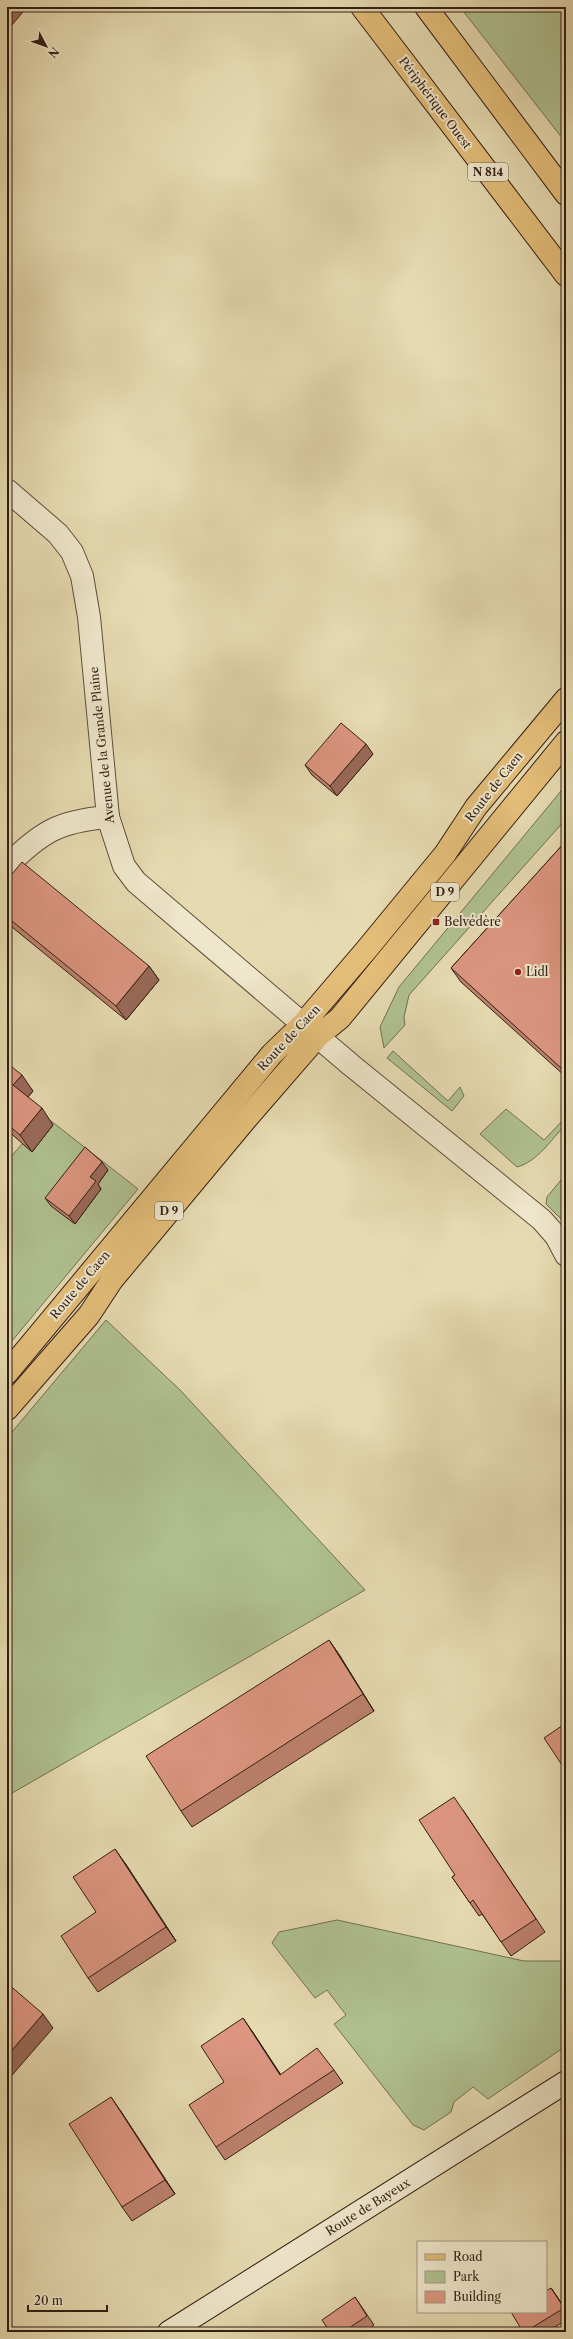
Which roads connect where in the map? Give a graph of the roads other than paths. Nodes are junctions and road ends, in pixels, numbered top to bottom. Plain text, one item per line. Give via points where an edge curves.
1 (362, 7) edge
2 (426, 7) edge
3 (566, 194) edge
4 (566, 275) edge
5 (7, 490) edge
6 (566, 699) edge
7 (566, 742) edge
8 (108, 817) junction
9 (7, 866) edge
10 (311, 1030) junction
11 (566, 1255) edge
12 (7, 1373) edge
13 (7, 1409) edge
14 (566, 2082) edge
15 (169, 2332) edge

1 - 4 main road, Périphérique Ouest / N 814
2 - 3 main road
5 - 8 street, Avenue de la Grande Plaine via 58,534 72,552 82,576 89,617
6 - 10 main road, Route de Caen / D 9 via 476,808 445,854
7 - 10 main road, Route de Caen / D 9 via 340,1018
8 - 9 street via 65,824 50,830 30,843
8 - 10 street, Avenue de la Grande Plaine via 124,866 136,882
10 - 11 street, Avenue de la Grande Plaine via 542,1220 556,1236
10 - 12 main road, Route de Caen / D 9 via 272,1054
10 - 13 main road, Route de Caen / D 9 via 246,1119 112,1280 89,1315
14 - 15 street, Route de Bayeux

